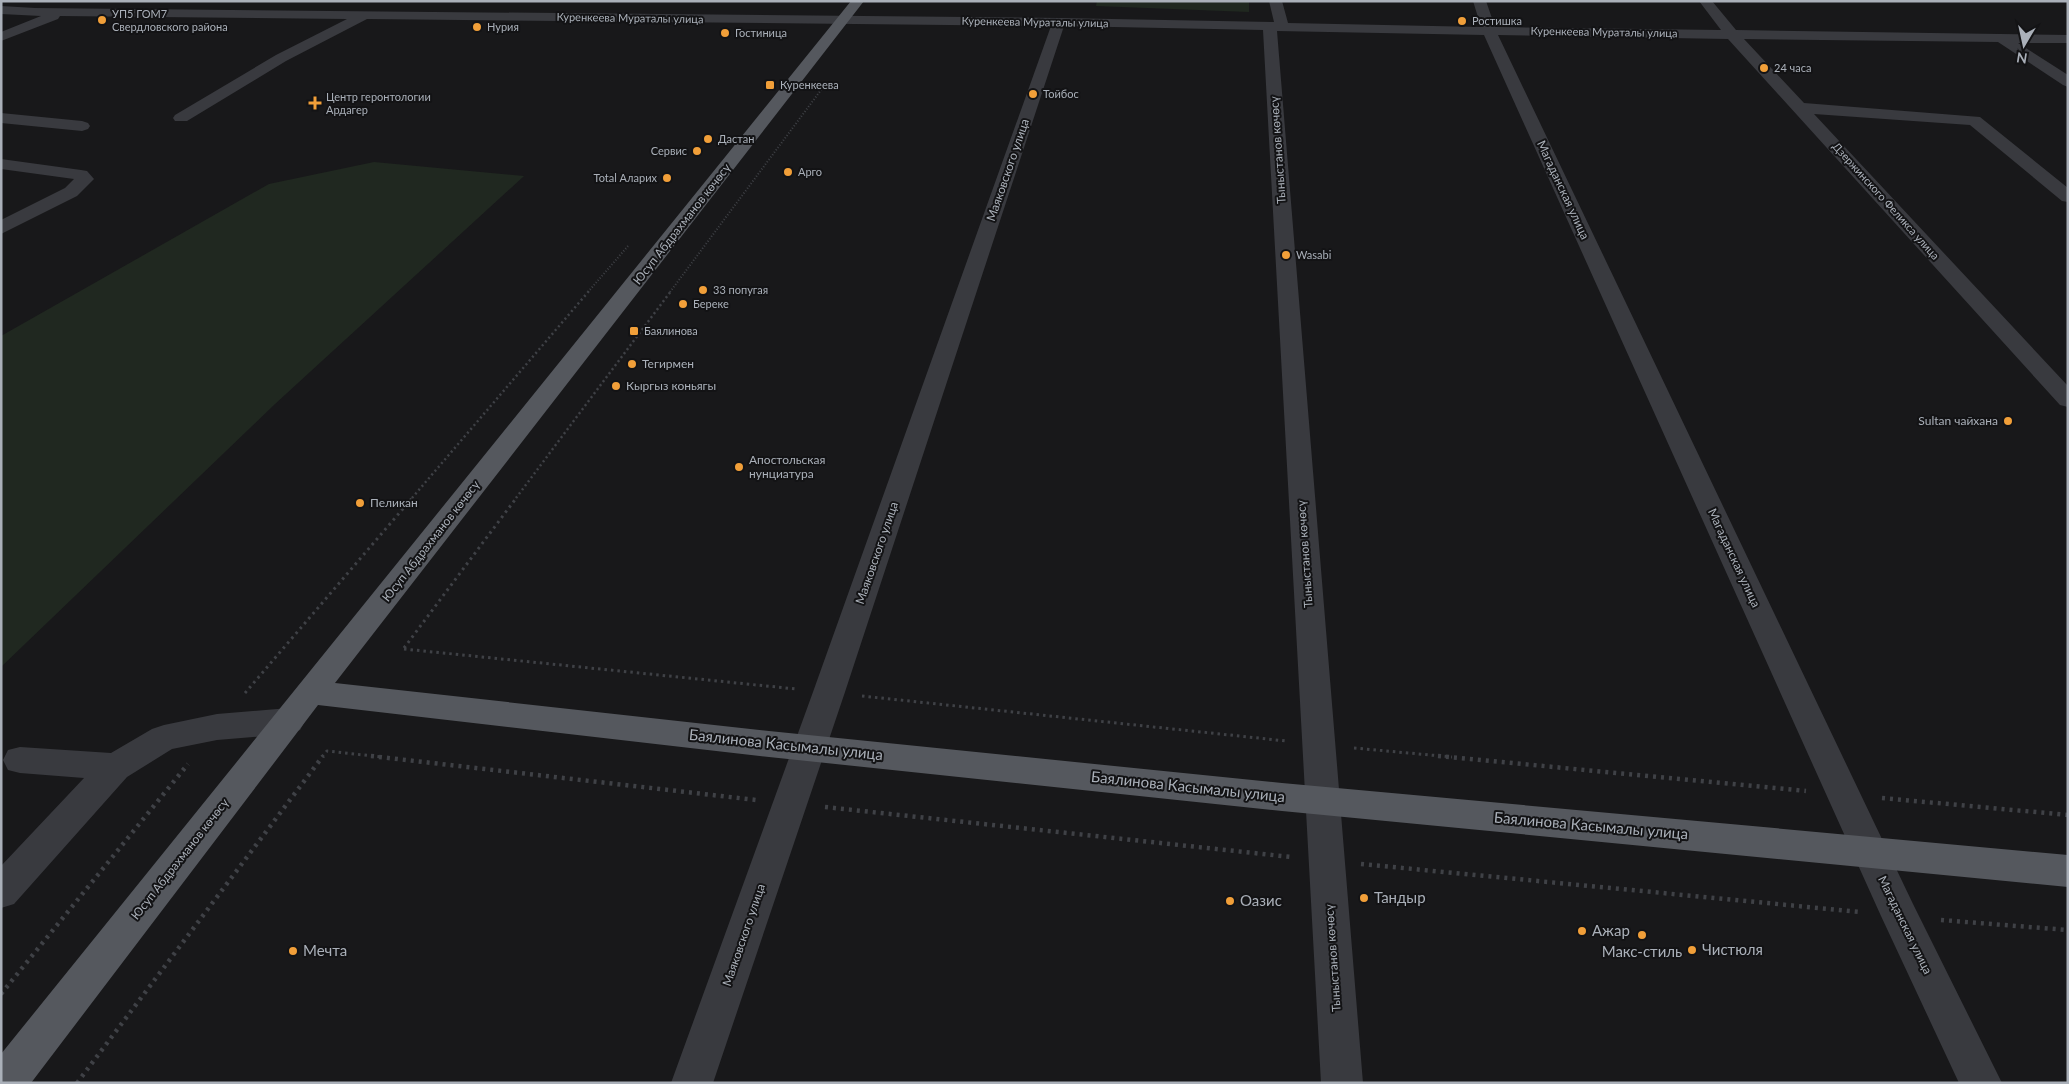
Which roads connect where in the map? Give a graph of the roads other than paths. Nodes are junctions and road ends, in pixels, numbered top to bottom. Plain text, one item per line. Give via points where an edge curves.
1 (92, 1) edge
2 (474, 1) edge
3 (1479, 1) edge
4 (1705, 1) edge
5 (1, 10) edge
6 (850, 11) edge
7 (63, 12) junction
8 (366, 15) junction
9 (454, 16) junction
10 (1276, 18) edge
11 (1059, 22) junction
12 (1489, 31) junction
13 (1732, 33) junction
14 (1, 37) edge
15 (2001, 38) junction
16 (2068, 39) edge
17 (2068, 82) edge
18 (1801, 108) junction
19 (1, 118) edge
20 (181, 118) dead end
21 (82, 126) dead end
22 (1, 164) edge
23 (2068, 197) edge
24 (1, 228) edge
25 (2068, 400) edge
26 (310, 692) junction
27 (288, 721) junction
28 (809, 747) junction
29 (20, 760) dead end
30 (115, 767) junction
31 (1322, 801) junction
32 (1871, 853) junction
33 (2068, 870) edge
34 (1, 892) edge
35 (5, 1083) edge
36 (692, 1083) edge
37 (1342, 1083) edge
38 (1981, 1083) edge

1 - 7 street
2 - 9 street
3 - 12 street, Магаданская улица
4 - 13 street, Дзержинского Феликса улица
5 - 7 street, Куренкеева Мураталы улица
6 - 9 street, Куренкеева Мураталы улица
6 - 11 street, Куренкеева Мураталы улица
6 - 26 main road, Юсуп Абдрахманов көчөсү
7 - 8 street, Куренкеева Мураталы улица
7 - 14 street
8 - 9 street, Куренкеева Мураталы улица
8 - 20 street via 281,58
10 - 11 street, Куренкеева Мураталы улица
10 - 12 street, Куренкеева Мураталы улица
10 - 31 street, Тыныстанов көчөсү
11 - 28 street, Маяковского улица
12 - 13 street, Куренкеева Мураталы улица
12 - 32 street, Магаданская улица
13 - 15 street, Куренкеева Мураталы улица
13 - 18 street, Дзержинского Феликса улица
15 - 16 street, Куренкеева Мураталы улица
15 - 17 street
18 - 23 street via 1974,120
18 - 25 street, Дзержинского Феликса улица
19 - 21 street
22 - 24 street via 81,175 85,179 72,192
26 - 27 main road, Юсуп Абдрахманов көчөсү
26 - 28 main road, Баялинова Касымалы улица
27 - 30 street via 217,727 164,738
27 - 35 main road, Юсуп Абдрахманов көчөсү
28 - 31 main road, Баялинова Касымалы улица
28 - 36 street, Маяковского улица
29 - 30 street
30 - 34 street
31 - 32 main road, Баялинова Касымалы улица
31 - 37 street, Тыныстанов көчөсү
32 - 33 main road, Баялинова Касымалы улица
32 - 38 street, Магаданская улица

